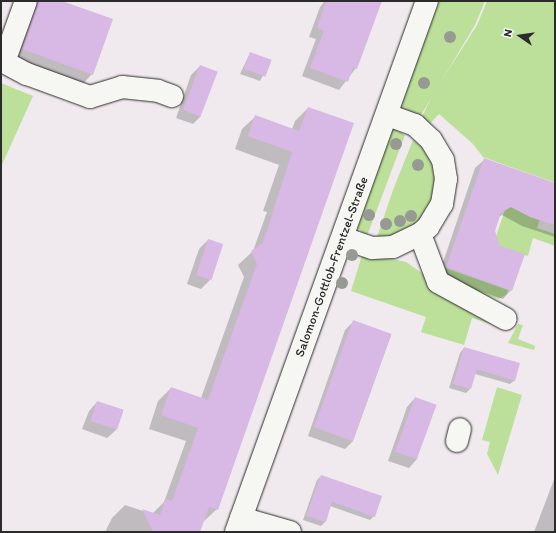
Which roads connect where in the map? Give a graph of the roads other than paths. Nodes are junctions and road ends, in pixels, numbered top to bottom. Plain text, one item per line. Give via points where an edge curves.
1 (26, 1) edge
2 (427, 1) edge
3 (3, 61) edge
4 (172, 96) dead end
5 (387, 115) junction
6 (420, 234) junction
7 (343, 238) junction
8 (506, 319) dead end
9 (239, 525) edge
10 (290, 532) edge

1 - 3 street
2 - 5 street, Salomon-Gottlob-Frentzel-Straße
3 - 4 street via 27,74 90,97 122,87 158,91
5 - 6 street via 415,125 431,140 443,160 446,179 442,204 428,227
5 - 7 street, Salomon-Gottlob-Frentzel-Straße
6 - 7 street via 393,247 380,248 362,246
6 - 8 street via 438,282
7 - 9 street, Salomon-Gottlob-Frentzel-Straße
9 - 10 street

